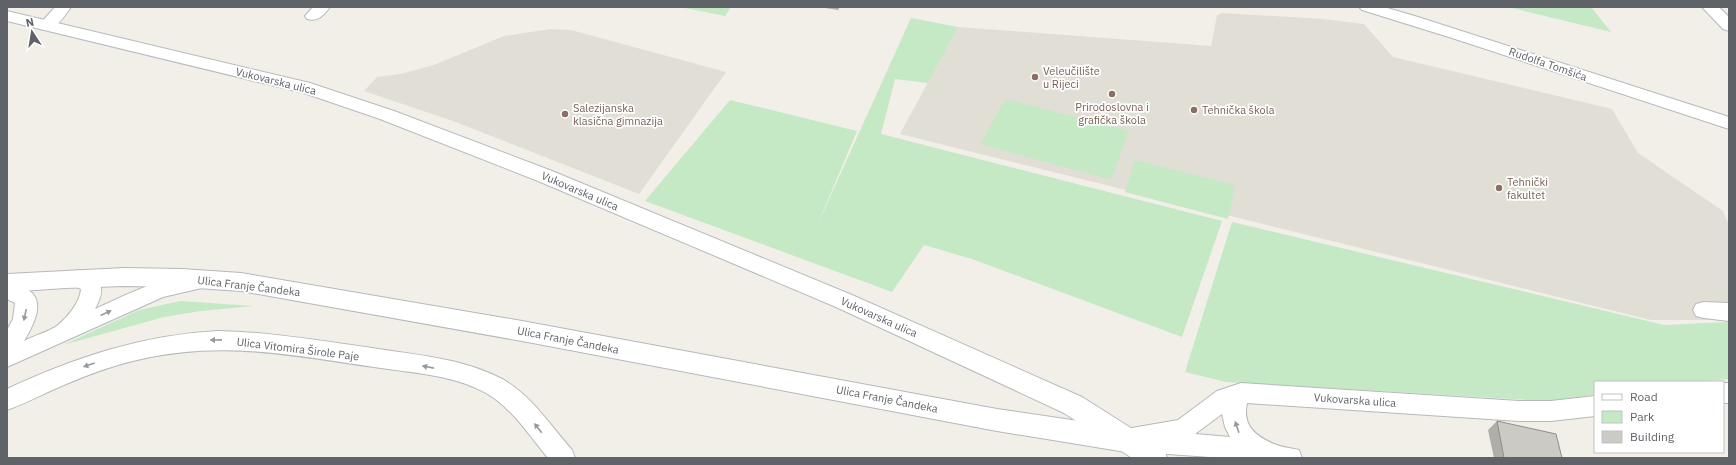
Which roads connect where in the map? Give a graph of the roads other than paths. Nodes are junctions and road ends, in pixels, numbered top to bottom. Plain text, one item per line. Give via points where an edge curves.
1 (1366, 7) edge
2 (1710, 7) edge
3 (7, 16) edge
4 (55, 16) edge
5 (1729, 26) edge
6 (1729, 123) edge
7 (78, 278) junction
8 (206, 279) junction
9 (7, 284) edge
10 (7, 290) edge
11 (1704, 310) dead end
12 (1729, 312) edge
13 (61, 335) junction
14 (7, 346) edge
15 (7, 358) edge
16 (1241, 393) junction
17 (7, 400) edge
18 (1594, 406) edge
19 (1126, 440) junction
20 (1284, 457) edge
21 (563, 458) edge
22 (1154, 458) edge

1 - 6 street, Rudolfa Tomšića via 1436,26
2 - 5 street
3 - 4 main road, Vukovarska ulica
4 - 19 main road, Vukovarska ulica via 310,89 387,115 545,176 844,301 1073,405
7 - 8 main road, Ulica Franje Čandeka
7 - 9 main road, Ulica Franje Čandeka
7 - 13 street via 89,283 92,287 91,293 85,307
13 -> 8 street via 159,290
8 - 19 main road, Ulica Franje Čandeka via 295,291 997,420
10 -> 14 street via 25,299 26,308 22,326
11 - 12 street
13 - 15 street
16 - 18 street, Vukovarska ulica via 1519,411 1551,411
16 - 19 street, Vukovarska ulica via 1225,398 1186,427
20 -> 16 street via 1251,446 1240,435 1235,423 1234,406
21 -> 17 street, Ulica Vitomira Širole Paje via 512,398 482,380 405,362 273,344 218,340 169,344 106,359
19 - 20 street via 1223,447
19 - 22 main road, Vukovarska ulica

